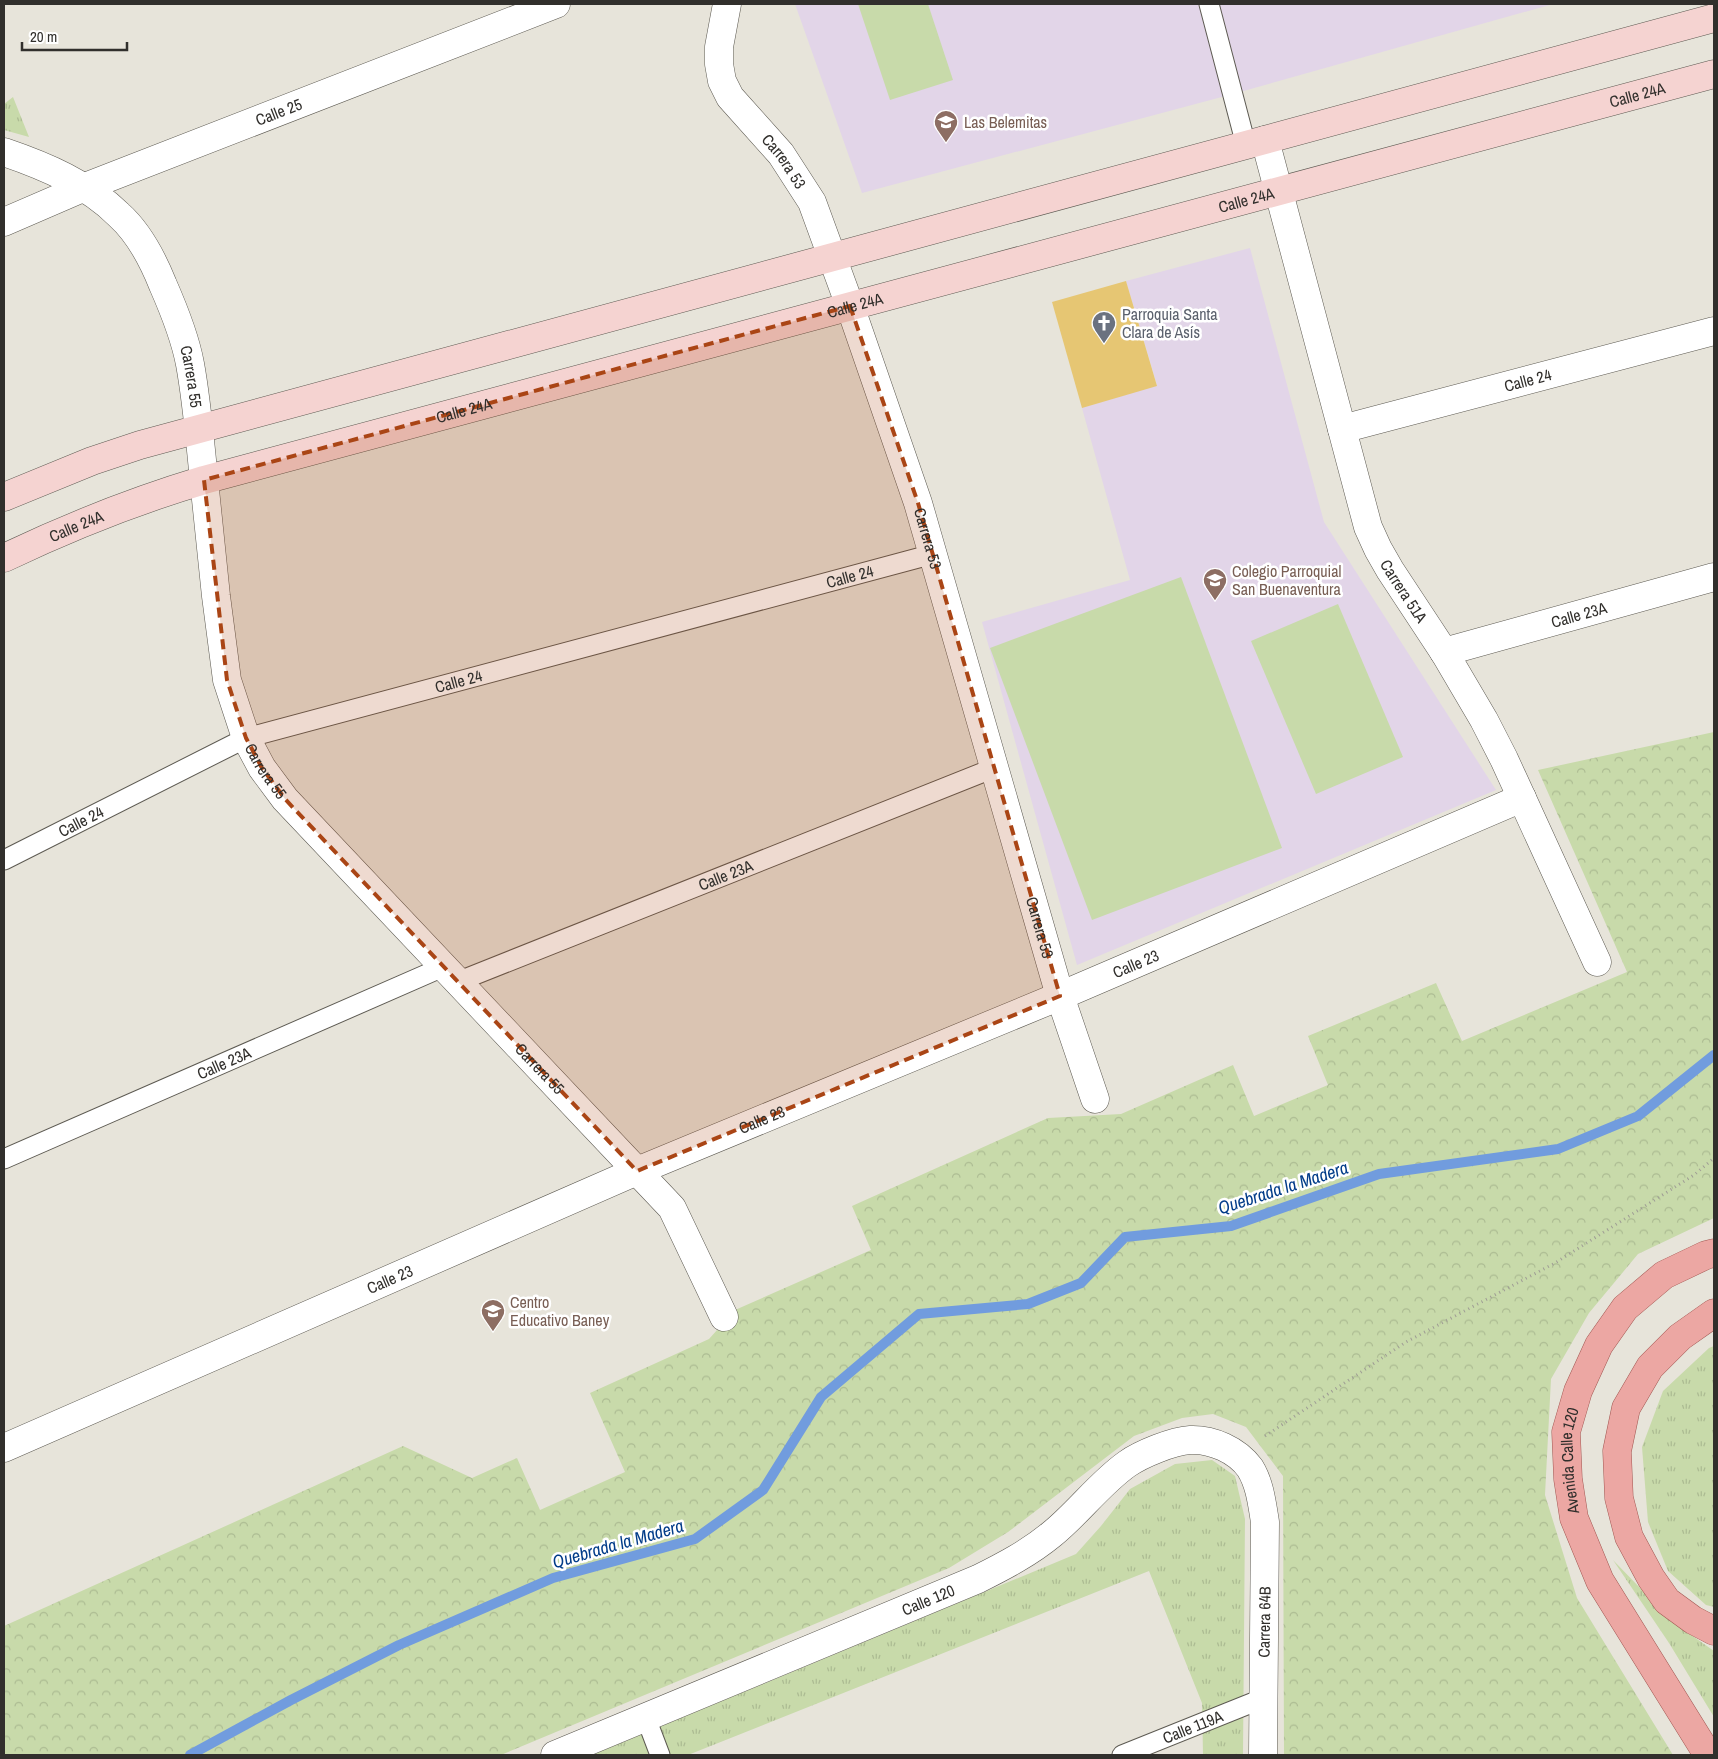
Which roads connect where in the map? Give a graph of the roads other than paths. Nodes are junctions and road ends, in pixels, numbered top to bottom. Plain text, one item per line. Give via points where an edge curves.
1 (556, 4) edge
2 (727, 4) edge
3 (1209, 4) edge
4 (1714, 18) edge
5 (1714, 74) edge
6 (1256, 142) junction
7 (4, 152) edge
8 (85, 187) junction
9 (1279, 191) junction
10 (4, 222) edge
11 (834, 257) junction
12 (850, 306) junction
13 (1714, 331) edge
14 (199, 429) junction
15 (1342, 429) junction
16 (204, 480) junction
17 (4, 497) edge
18 (933, 554) junction
19 (4, 558) edge
20 (1714, 578) edge
21 (1444, 652) junction
22 (246, 738) junction
23 (994, 768) junction
24 (1522, 798) junction
25 (4, 860) edge
26 (1597, 962) dead end
27 (450, 974) junction
28 (1060, 996) junction
29 (1095, 1099) dead end
30 (4, 1159) edge
31 (637, 1171) junction
32 (1714, 1253) edge
33 (1714, 1313) edge
34 (724, 1316) dead end
35 (4, 1448) edge
36 (1259, 1488) joint
37 (1714, 1631) edge
38 (1264, 1698) junction
39 (646, 1718) junction
40 (555, 1755) edge
41 (660, 1755) edge
42 (1122, 1755) edge
43 (1263, 1755) edge
44 (1708, 1755) edge

1 - 8 street, Calle 25
2 - 11 street, Carrera 53 via 719,47 722,81 730,97 781,154 802,184
3 - 6 lane
4 - 6 main road
5 - 9 main road, Calle 24A
6 - 9 street, Carrera 51A
6 - 11 main road
7 - 8 street, Carrera 55
8 - 10 street, Calle 25
8 - 14 street, Carrera 55 via 120,215 156,268 176,316 190,363
9 - 12 main road, Calle 24A
9 - 15 street, Carrera 51A
11 - 12 street, Carrera 53
11 - 14 main road
12 - 16 main road, Calle 24A
12 - 18 street, Carrera 53
13 - 15 street, Calle 24
14 - 16 street, Carrera 55
14 - 17 main road via 92,461
15 - 21 street, Carrera 51A via 1368,527 1378,549
16 - 19 main road, Calle 24A via 116,509
16 - 22 street, Carrera 55 via 227,680
18 - 22 lane, Calle 24
18 - 23 street, Carrera 53
20 - 21 street, Calle 23A
21 - 24 street, Carrera 51A via 1484,720
22 - 25 lane, Calle 24
22 - 27 street, Carrera 55 via 262,768 285,799
23 - 27 lane, Calle 23A
23 - 28 street, Carrera 53
24 - 26 street, Carrera 51A
24 - 28 street, Calle 23
27 - 30 lane, Calle 23A
27 - 31 street, Carrera 55
28 - 29 street, Carrera 53
28 - 31 street, Calle 23
31 - 34 street, Carrera 55 via 672,1208
31 - 35 street, Calle 23
32 - 44 main road, Avenida Calle 120 via 1664,1275 1626,1308 1599,1345 1578,1392 1566,1432 1574,1518 1600,1581
33 - 37 main road via 1680,1337 1650,1367 1626,1408 1617,1451 1619,1498 1630,1537 1651,1578 1667,1601 1692,1620
36 - 38 street, Carrera 64B via 1266,1522
36 - 39 street, Calle 120 via 1250,1468 1233,1452 1214,1443 1190,1440 1157,1448 1127,1464 1053,1534 1016,1560 978,1580
38 - 42 lane, Calle 119A
38 - 43 street, Carrera 64B
39 - 40 street, Calle 120
39 - 41 lane

